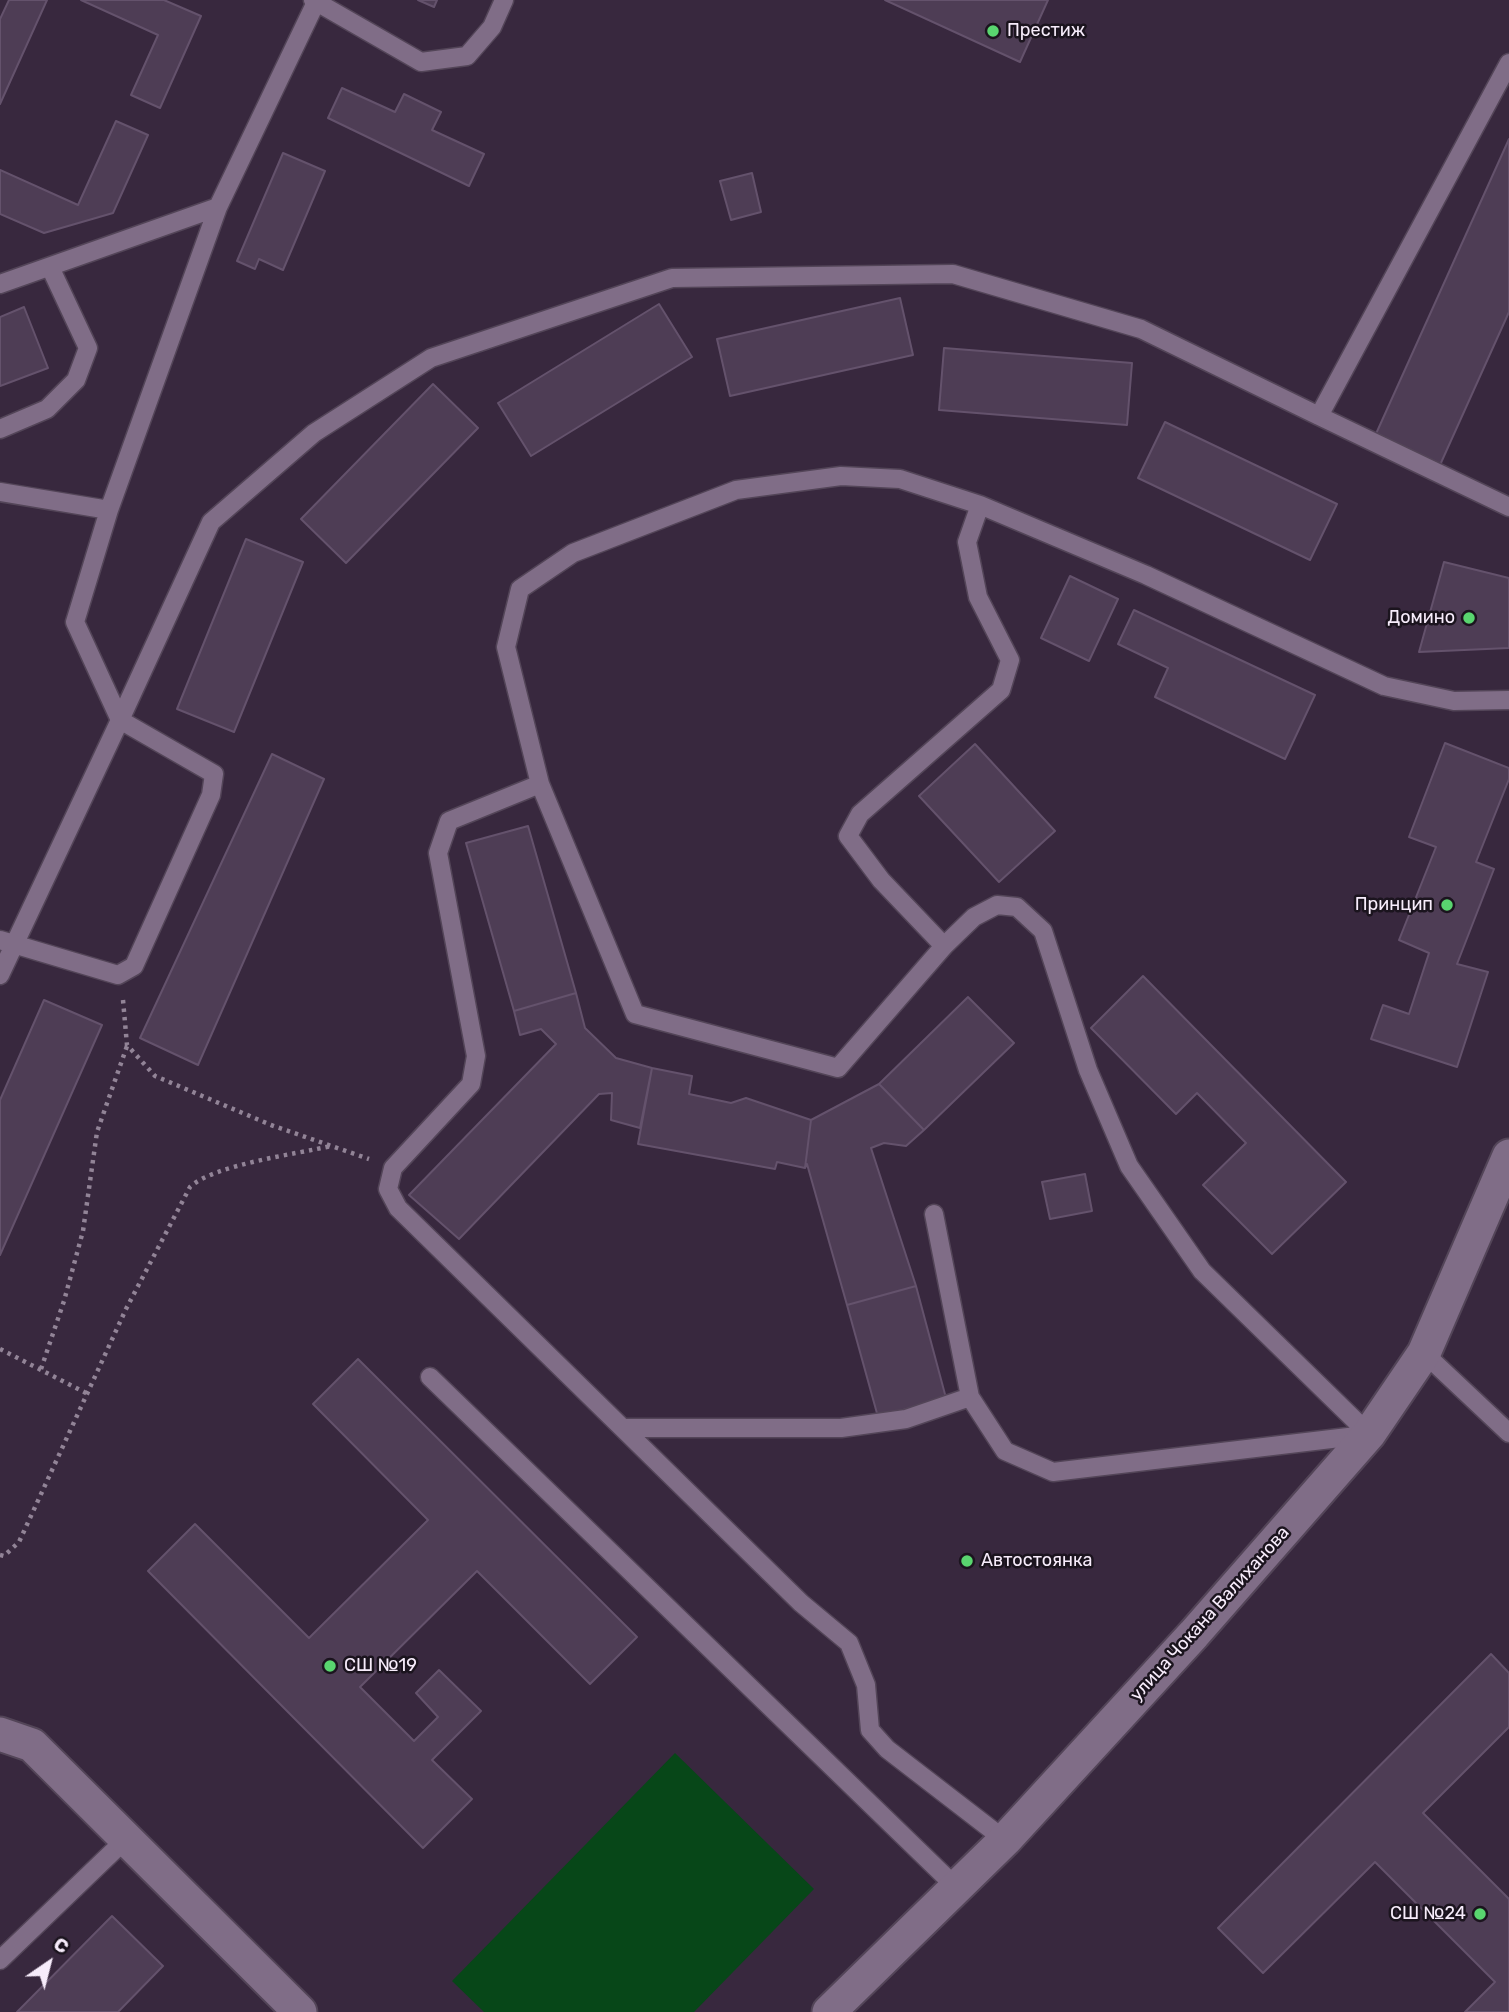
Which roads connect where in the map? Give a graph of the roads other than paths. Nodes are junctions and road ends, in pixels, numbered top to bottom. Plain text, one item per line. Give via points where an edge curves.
1 (504, 0) edge
2 (315, 1) edge
3 (1509, 63) edge
4 (218, 207) junction
5 (50, 267) junction
6 (0, 284) edge
7 (1319, 416) junction
8 (0, 429) edge
9 (0, 492) edge
10 (980, 505) junction
11 (1509, 507) edge
12 (109, 510) junction
13 (1509, 700) edge
14 (120, 720) junction
15 (540, 784) junction
16 (7, 943) edge
17 (944, 946) junction
18 (0, 975) edge
19 (1509, 1156) edge
20 (934, 1214) dead end
21 (1424, 1353) junction
22 (430, 1377) dead end
23 (970, 1397) junction
24 (623, 1428) junction
25 (1509, 1433) edge
26 (1369, 1434) junction
27 (0, 1734) edge
28 (126, 1839) junction
29 (1006, 1840) junction
30 (957, 1888) junction
31 (0, 1960) edge
32 (300, 2012) edge
33 (829, 2012) edge

1 - 2 lane via 492,27 467,56 421,62
2 - 4 lane
3 - 7 lane
4 - 5 lane
4 - 12 lane
5 - 6 lane
5 - 8 lane via 88,348 76,380 47,409
7 - 11 lane
7 - 14 lane via 1141,329 953,274 673,278 431,358 314,433 211,522
9 - 12 lane
10 - 13 lane via 1146,575 1384,686 1454,701
10 - 15 lane via 900,480 841,476 736,490 573,553 520,589 506,647
10 - 17 lane via 968,542 978,597 1010,660 1001,690 860,814 848,836 881,880
12 - 14 lane via 75,622
14 - 16 lane
14 - 16 lane via 214,774 212,795 134,966 118,975
15 - 17 lane via 635,1014 838,1068
15 - 24 lane via 449,821 438,853 476,1056 471,1084 393,1168 388,1189 398,1208
16 - 18 lane
17 - 26 lane via 974,917 997,905 1017,907 1043,931 1088,1070 1129,1166 1202,1271
19 - 21 street, улица Чокана Валиханова
20 - 23 lane
21 - 25 lane
21 - 26 street, улица Чокана Валиханова
22 - 30 lane
23 - 24 lane via 906,1419 841,1429
23 - 26 lane via 1005,1451 1053,1472
24 - 29 lane via 801,1603 849,1643 866,1685 870,1730 887,1749
26 - 29 street, улица Чокана Валиханова
27 - 28 street via 32,1745
28 - 31 lane
28 - 32 street
29 - 30 street, улица Чокана Валиханова
30 - 33 street, улица Чокана Валиханова

